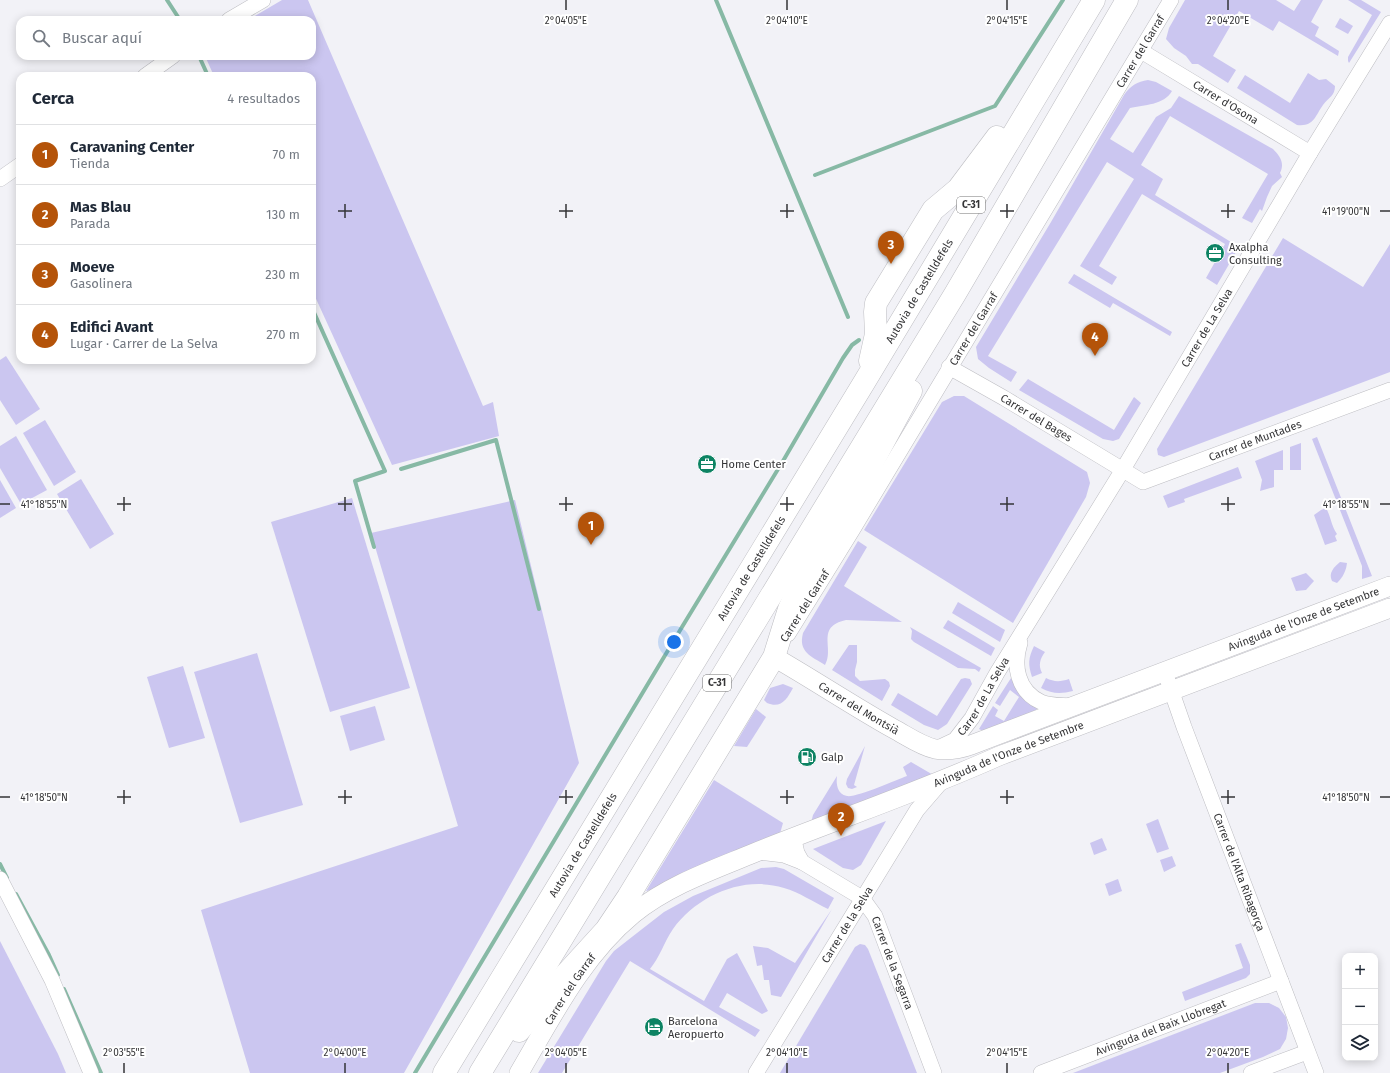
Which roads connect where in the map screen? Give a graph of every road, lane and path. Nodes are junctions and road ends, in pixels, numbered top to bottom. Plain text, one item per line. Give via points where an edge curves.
1 (263, 0) edge
2 (1094, 0) edge
3 (1128, 0) edge
4 (1171, 0) edge
5 (237, 16) edge
6 (1390, 23) edge
7 (1076, 30) junction
8 (1141, 50) junction
9 (167, 60) edge
10 (151, 72) edge
11 (1310, 153) junction
12 (16, 168) edge
13 (0, 179) edge
14 (954, 294) junction
15 (949, 367) junction
16 (865, 381) junction
17 (1390, 390) edge
18 (1122, 471) junction
19 (1390, 586) edge
20 (1390, 608) edge
21 (1022, 632) junction
22 (774, 656) junction
23 (1165, 671) junction
24 (1171, 691) junction
25 (1073, 706) junction
26 (941, 750) junction
27 (943, 780) junction
28 (793, 836) junction
29 (757, 852) junction
30 (802, 862) junction
31 (0, 879) edge
32 (862, 898) junction
33 (633, 914) junction
34 (606, 930) junction
35 (1281, 982) junction
36 (1308, 1052) junction
37 (91, 1073) edge
38 (444, 1073) edge
39 (480, 1073) edge
40 (486, 1073) edge
41 (520, 1073) edge
42 (756, 1073) edge
43 (934, 1073) edge
44 (1041, 1073) edge
45 (1251, 1073) edge
46 (1316, 1073) edge

1 - 5 street
2 - 7 highway, Autovia de Castelldefels / C-31
3 - 14 highway, C-31
4 - 8 street, Carrer del Garraf
6 - 11 street, Carrer de La Selva
7 - 16 highway, Autovia de Castelldefels / C-31
7 - 16 highway via 958,190 933,210 876,303 875,344
8 - 11 street, Carrer d'Osona
8 - 15 street, Carrer del Garraf
9 - 10 street
11 - 18 street, Carrer de La Selva
12 - 13 street
14 - 22 highway via 919,377 851,502 799,587
14 - 39 highway, C-31
15 - 18 street, Carrer del Bages
15 - 22 street, Carrer del Garraf
16 - 38 highway, Autovia de Castelldefels / C-31
17 - 18 street, Carrer de Muntades via 1143,482
18 - 21 street, Carrer de La Selva
19 - 23 main road, Avinguda de l'Onze de Setembre
20 - 24 main road, Avinguda de l'Onze de Setembre
21 - 25 street, Carrer de La Selva via 1016,661 1024,688 1041,702
21 - 26 street, Carrer de La Selva via 972,718 959,735
22 - 26 main road, Carrer del Montsià via 877,719 922,744
22 - 34 highway
23 - 24 street, Carrer de l'Alta Ribagorça
23 - 25 main road, Avinguda de l'Onze de Setembre
24 - 27 main road, Avinguda de l'Onze de Setembre
24 - 35 street, Carrer de l'Alta Ribagorça
25 - 26 main road, Avinguda de l'Onze de Setembre via 971,745
27 - 28 main road, Avinguda de l'Onze de Setembre
27 - 32 street, Carrer de la Selva via 917,810
28 - 29 main road, Avinguda de l'Onze de Setembre
28 - 30 street via 796,853
29 - 30 street, Carrer de la Segarra via 780,854
29 - 33 main road, Avinguda de l'Onze de Setembre via 685,881
30 - 32 street, Carrer de la Segarra
31 - 37 street via 52,980
32 - 42 street, Carrer de la Selva
32 - 43 street, Carrer de la Segarra via 875,916
33 - 34 highway
33 - 41 main road, Carrer del Garraf via 588,961 556,1009
34 - 40 highway via 564,975
35 - 36 street, Carrer de l'Alta Ribagorça
35 - 44 street, Avinguda del Baix Llobregat
36 - 45 street
36 - 46 street, Carrer de l'Alta Ribagorça

